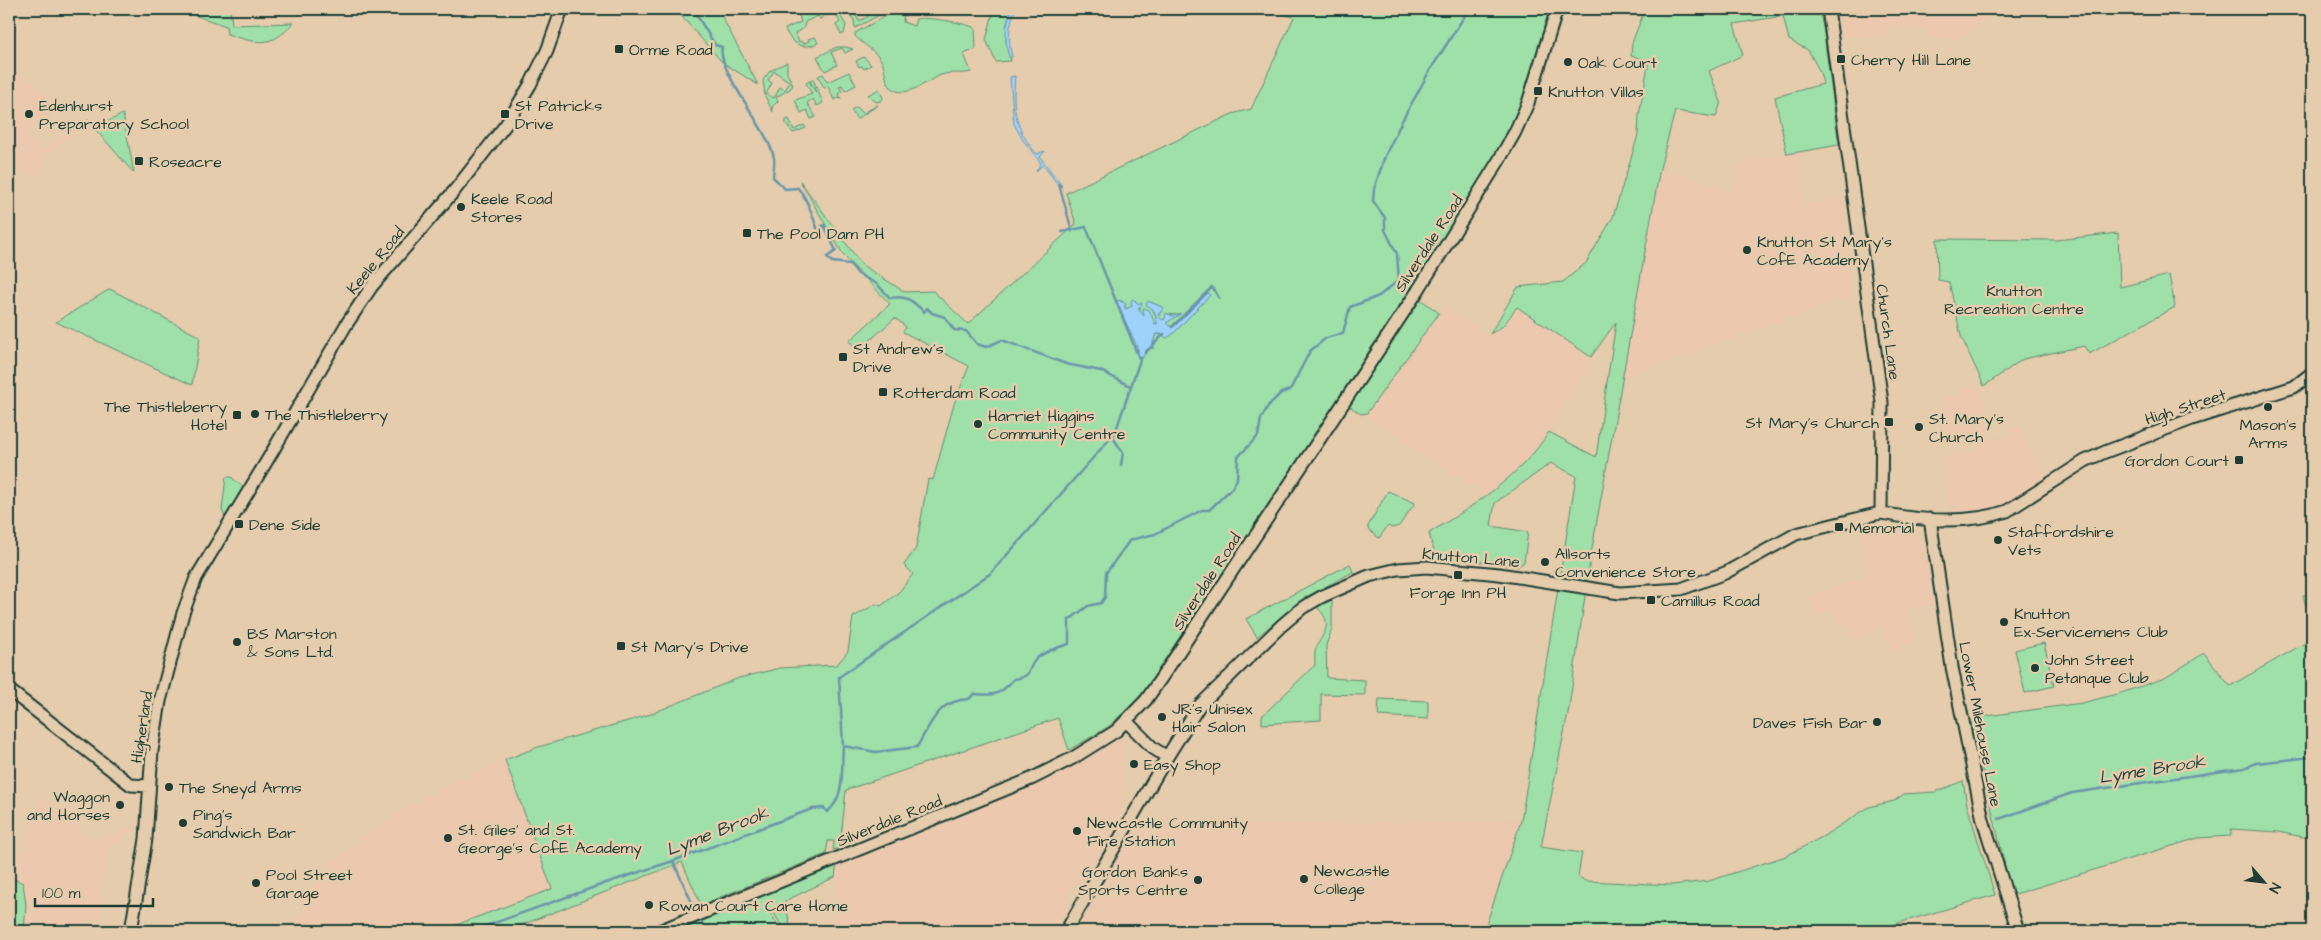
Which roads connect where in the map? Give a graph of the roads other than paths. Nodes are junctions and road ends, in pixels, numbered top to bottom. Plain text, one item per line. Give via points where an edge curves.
1 (562, 9) edge
2 (1557, 9) edge
3 (1828, 9) edge
4 (2312, 373) edge
5 (1881, 513) junction
6 (1930, 519) junction
7 (220, 538) joint
8 (9, 690) edge
9 (1127, 722) junction
10 (1167, 757) junction
11 (148, 786) junction
12 (131, 931) edge
13 (658, 931) edge
14 (1066, 931) edge
15 (2018, 931) edge

1 - 7 main road, Keele Road via 547,51 507,123 455,190 372,286
2 - 9 main road, Silverdale Road via 1528,103 1498,162 1428,275 1166,671
3 - 5 main road, Church Lane via 1882,402
4 - 6 main road, High Street via 2294,387 2128,442 2091,458 1994,516 1968,520
5 - 6 main road
5 - 10 main road, Knutton Lane via 1796,534 1724,573 1681,589 1620,593 1499,574 1428,567 1398,569 1369,576 1323,596 1281,626 1199,706
6 - 15 main road, Lower Milehouse Lane via 1951,659 1983,820
7 - 11 main road, Higherland via 196,578 183,613 160,701
8 - 11 main road via 131,785
9 - 10 main road via 1152,748
9 - 13 main road, Silverdale Road via 1073,758 1031,780
10 - 14 main road, Knutton Lane
11 - 12 main road, Higherland via 146,839

